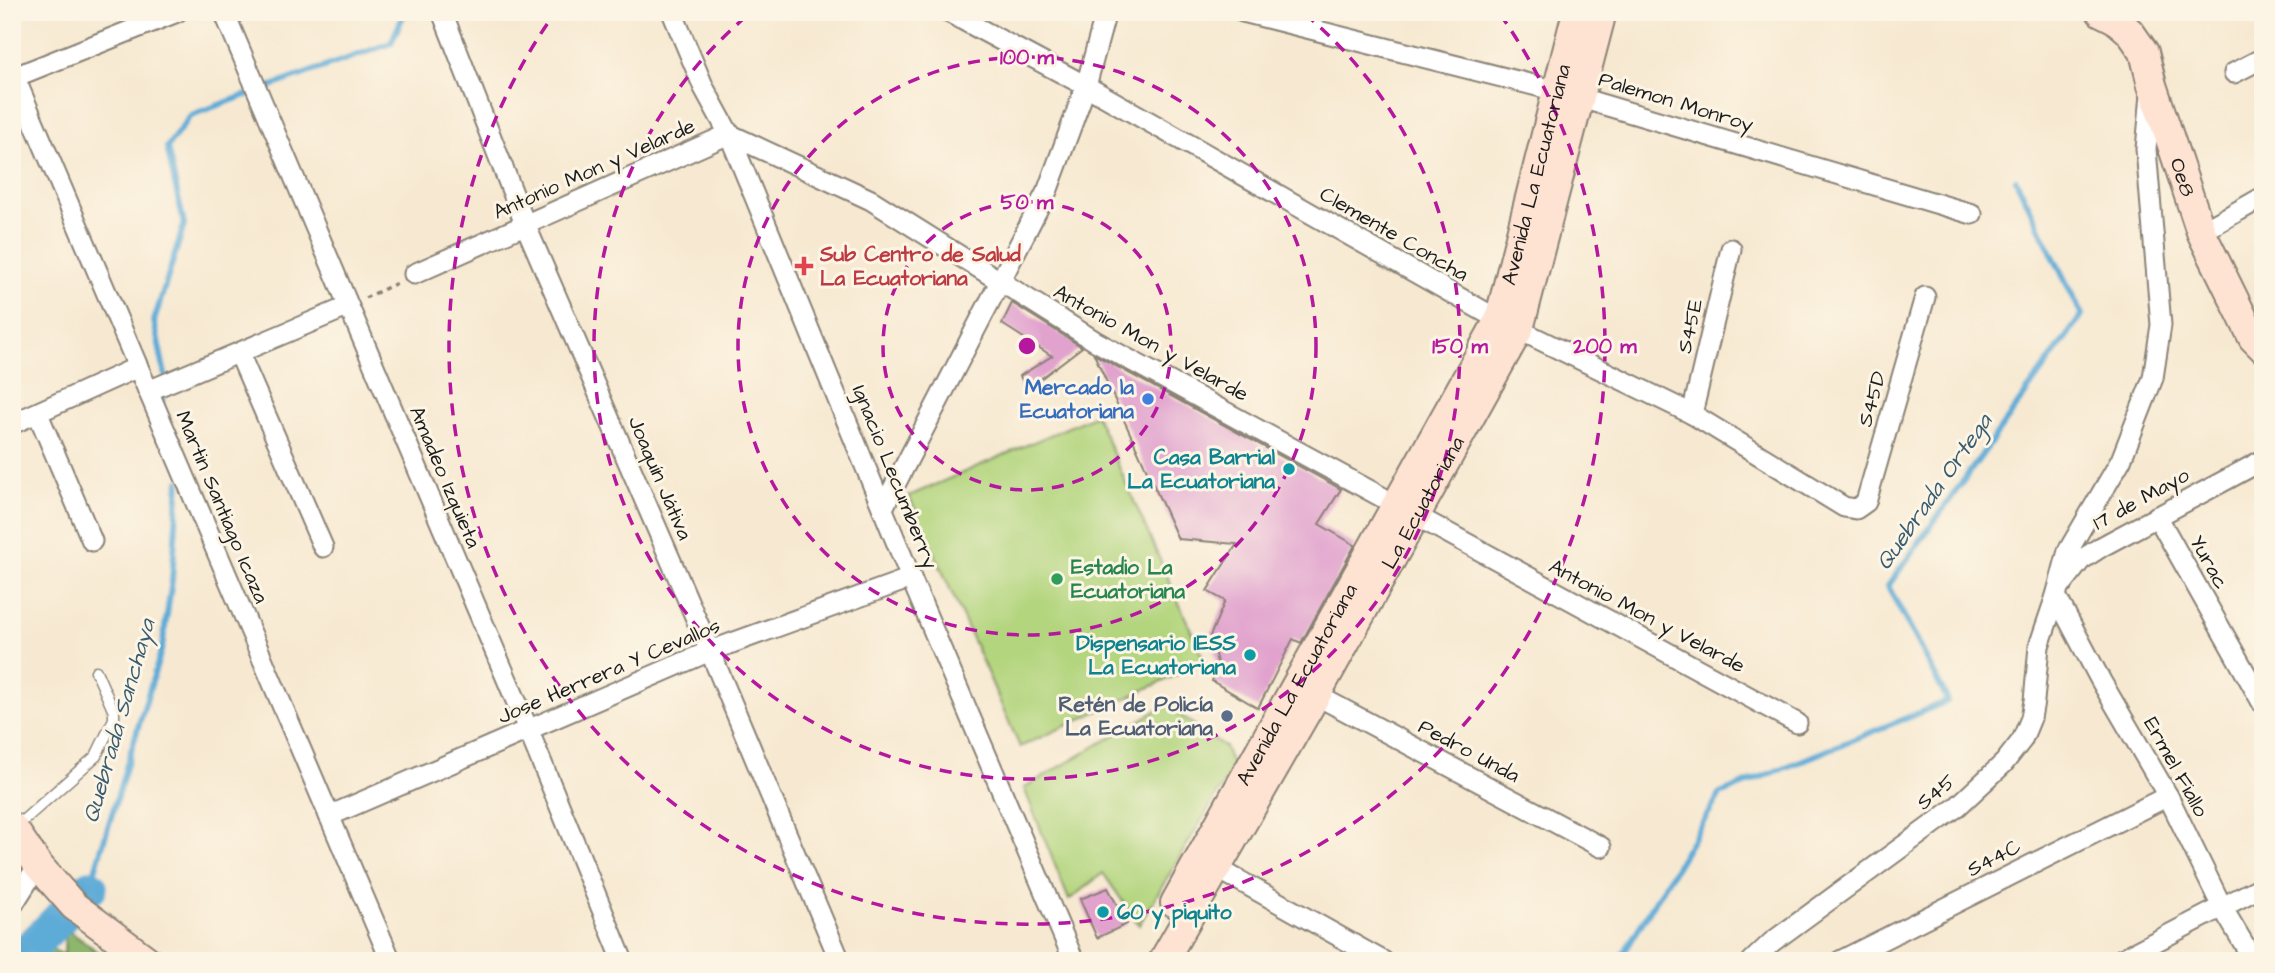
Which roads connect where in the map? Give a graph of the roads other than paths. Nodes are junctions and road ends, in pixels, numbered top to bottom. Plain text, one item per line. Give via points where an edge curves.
1 (177, 12) edge
2 (224, 12) edge
3 (442, 12) edge
4 (672, 12) edge
5 (948, 12) edge
6 (1105, 12) edge
7 (1243, 12) edge
8 (1577, 12) edge
9 (1602, 12) edge
10 (2101, 12) edge
11 (2263, 58) edge
12 (2234, 74) dead end
13 (13, 76) edge
14 (2152, 85) junction
15 (1086, 86) junction
16 (1569, 94) junction
17 (729, 134) junction
18 (2263, 197) edge
19 (1972, 214) dead end
20 (525, 224) junction
21 (2202, 232) junction
22 (1731, 249) dead end
23 (414, 274) road end
24 (1000, 282) junction
25 (1924, 297) dead end
26 (347, 307) junction
27 (1509, 324) junction
28 (2260, 340) edge
29 (239, 354) junction
30 (138, 367) junction
31 (148, 391) junction
32 (38, 414) junction
33 (1692, 414) junction
34 (12, 424) edge
35 (2263, 460) edge
36 (883, 508) junction
37 (1856, 509) joint
38 (1406, 510) junction
39 (2157, 516) junction
40 (92, 541) dead end
41 (323, 547) dead end
42 (911, 578) junction
43 (2056, 596) junction
44 (710, 651) junction
45 (96, 671) dead end
46 (1316, 695) junction
47 (2263, 704) edge
48 (1797, 723) dead end
49 (528, 729) junction
50 (2168, 796) junction
51 (329, 816) junction
52 (13, 828) edge
53 (1601, 846) dead end
54 (1208, 863) junction
55 (38, 865) junction
56 (2263, 886) edge
57 (12, 906) edge
58 (2222, 907) junction
59 (148, 961) edge
60 (391, 961) edge
61 (623, 961) edge
62 (840, 961) edge
63 (1074, 961) edge
64 (1144, 961) edge
65 (1163, 961) edge
66 (1383, 961) edge
67 (1752, 961) edge
68 (1840, 961) edge
69 (2118, 961) edge
70 (2254, 961) edge

1 - 13 street
2 - 26 street, Amadeo Izquieta
3 - 20 street, Joaquín Játiva
4 - 17 street, Ignacio Lecumberry
5 - 15 street, Clemente Concha
6 - 15 street
7 - 16 street, Palemon Monroy
8 - 16 street, Avenida La Ecuatoriana
9 - 16 street
10 - 14 street, Oe8 via 2130,32 2144,52
11 - 12 street
13 - 30 street, Martin Santiago Icaza
14 - 21 street, Oe8
14 - 43 street via 2146,149 2161,325 2153,379 2120,460 2068,551
15 - 24 street via 1048,189
15 - 27 street, Clemente Concha
16 - 19 street, Palemon Monroy
16 - 27 street, Avenida La Ecuatoriana
17 - 20 street, Antonio Mon y Velarde
17 - 24 street, Antonio Mon y Velarde via 871,200
17 - 36 street, Ignacio Lecumberry
18 - 21 street
20 - 23 street, Antonio Mon y Velarde
20 - 44 street, Joaquín Játiva
21 - 28 street, Oe8
22 - 33 street, S45E
24 - 36 street
24 - 38 street, Antonio Mon y Velarde via 1095,341
25 - 37 street, S45D via 1866,502
26 - 29 street
26 - 49 street, Amadeo Izquieta
27 - 33 street, Clemente Concha
27 - 38 street, Avenida La Ecuatoriana
29 - 31 street
29 - 41 street
30 - 31 street, Martin Santiago Icaza
30 - 32 street
31 - 51 street, Martin Santiago Icaza
32 - 34 street
32 - 40 street
33 - 37 street, Clemente Concha via 1844,507
35 - 39 street, 17 de Mayo
36 - 42 street, Ignacio Lecumberry
38 - 46 street, La Ecuatoriana
38 - 48 street, Antonio Mon y Velarde
38 - 54 street, Avenida La Ecuatoriana
39 - 43 street, 17 de Mayo via 2081,560
39 - 47 street, Yurac
42 - 44 street, Jose Herrera Y Cevallos
42 - 63 street, Ignacio Lecumberry
43 - 50 street, Ermel Fiallo
43 - 67 street, S45 via 2039,646 2031,718 2022,740 2004,763 1958,806
44 - 49 street, Jose Herrera Y Cevallos
44 - 62 street, Joaquín Játiva
45 - 52 lane via 114,719 96,756
46 - 53 street, Pedro Unda
46 - 54 street, La Ecuatoriana
49 - 51 street, Jose Herrera Y Cevallos
49 - 61 street, Amadeo Izquieta
50 - 58 street, Ermel Fiallo
50 - 68 street, S44C
51 - 60 street, Martin Santiago Icaza
52 - 55 street
54 - 64 street, Avenida La Ecuatoriana
54 - 65 street, La Ecuatoriana
54 - 66 street
55 - 57 street
55 - 59 street via 74,906
56 - 58 street
58 - 69 street
58 - 70 street, Ermel Fiallo

